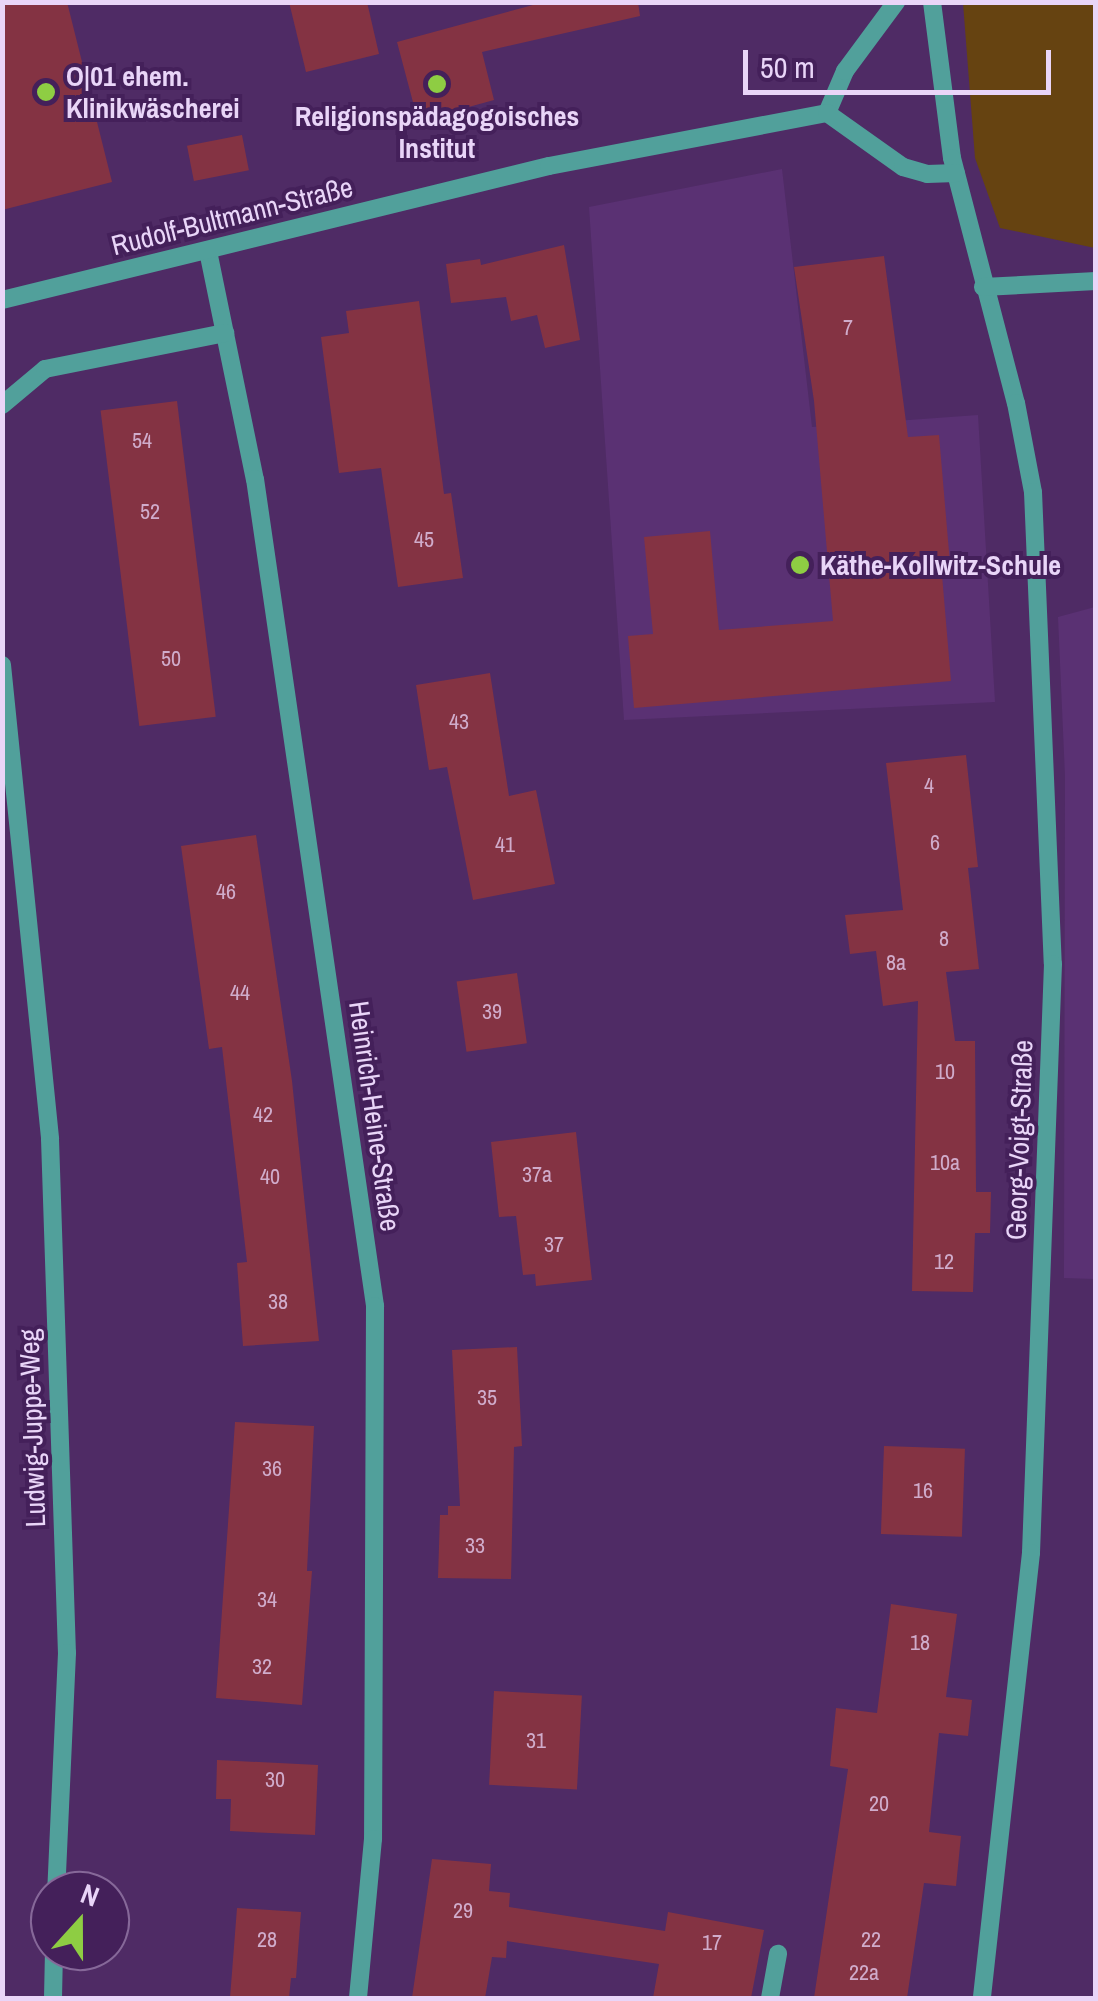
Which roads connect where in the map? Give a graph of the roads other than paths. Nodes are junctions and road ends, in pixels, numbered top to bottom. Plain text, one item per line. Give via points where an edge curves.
1 (896, 2) edge
2 (932, 2) edge
3 (827, 113) junction
4 (956, 172) junction
5 (208, 251) junction
6 (1096, 280) edge
7 (982, 286) junction
8 (2, 300) edge
9 (225, 333) junction
10 (2, 404) edge
11 (2, 665) edge
12 (57, 1871) edge
13 (778, 1954) dead end
14 (54, 1971) edge
15 (53, 1998) edge
16 (358, 1998) edge
17 (770, 1998) edge
18 (982, 1998) edge

1 - 3 street via 845,71
2 - 4 street
3 - 4 street via 904,167
3 - 5 street, Rudolf-Bultmann-Straße via 549,166
4 - 7 street
5 - 8 street, Rudolf-Bultmann-Straße
5 - 9 street, Heinrich-Heine-Straße
6 - 7 street
7 - 18 street, Georg-Voigt-Straße via 1034,492 1053,964 1031,1553
9 - 10 street via 46,369
9 - 16 street, Heinrich-Heine-Straße via 254,479 375,1306 373,1839
11 - 12 street, Ludwig-Juppe-Weg via 50,1139 67,1654
13 - 17 street
14 - 15 street

